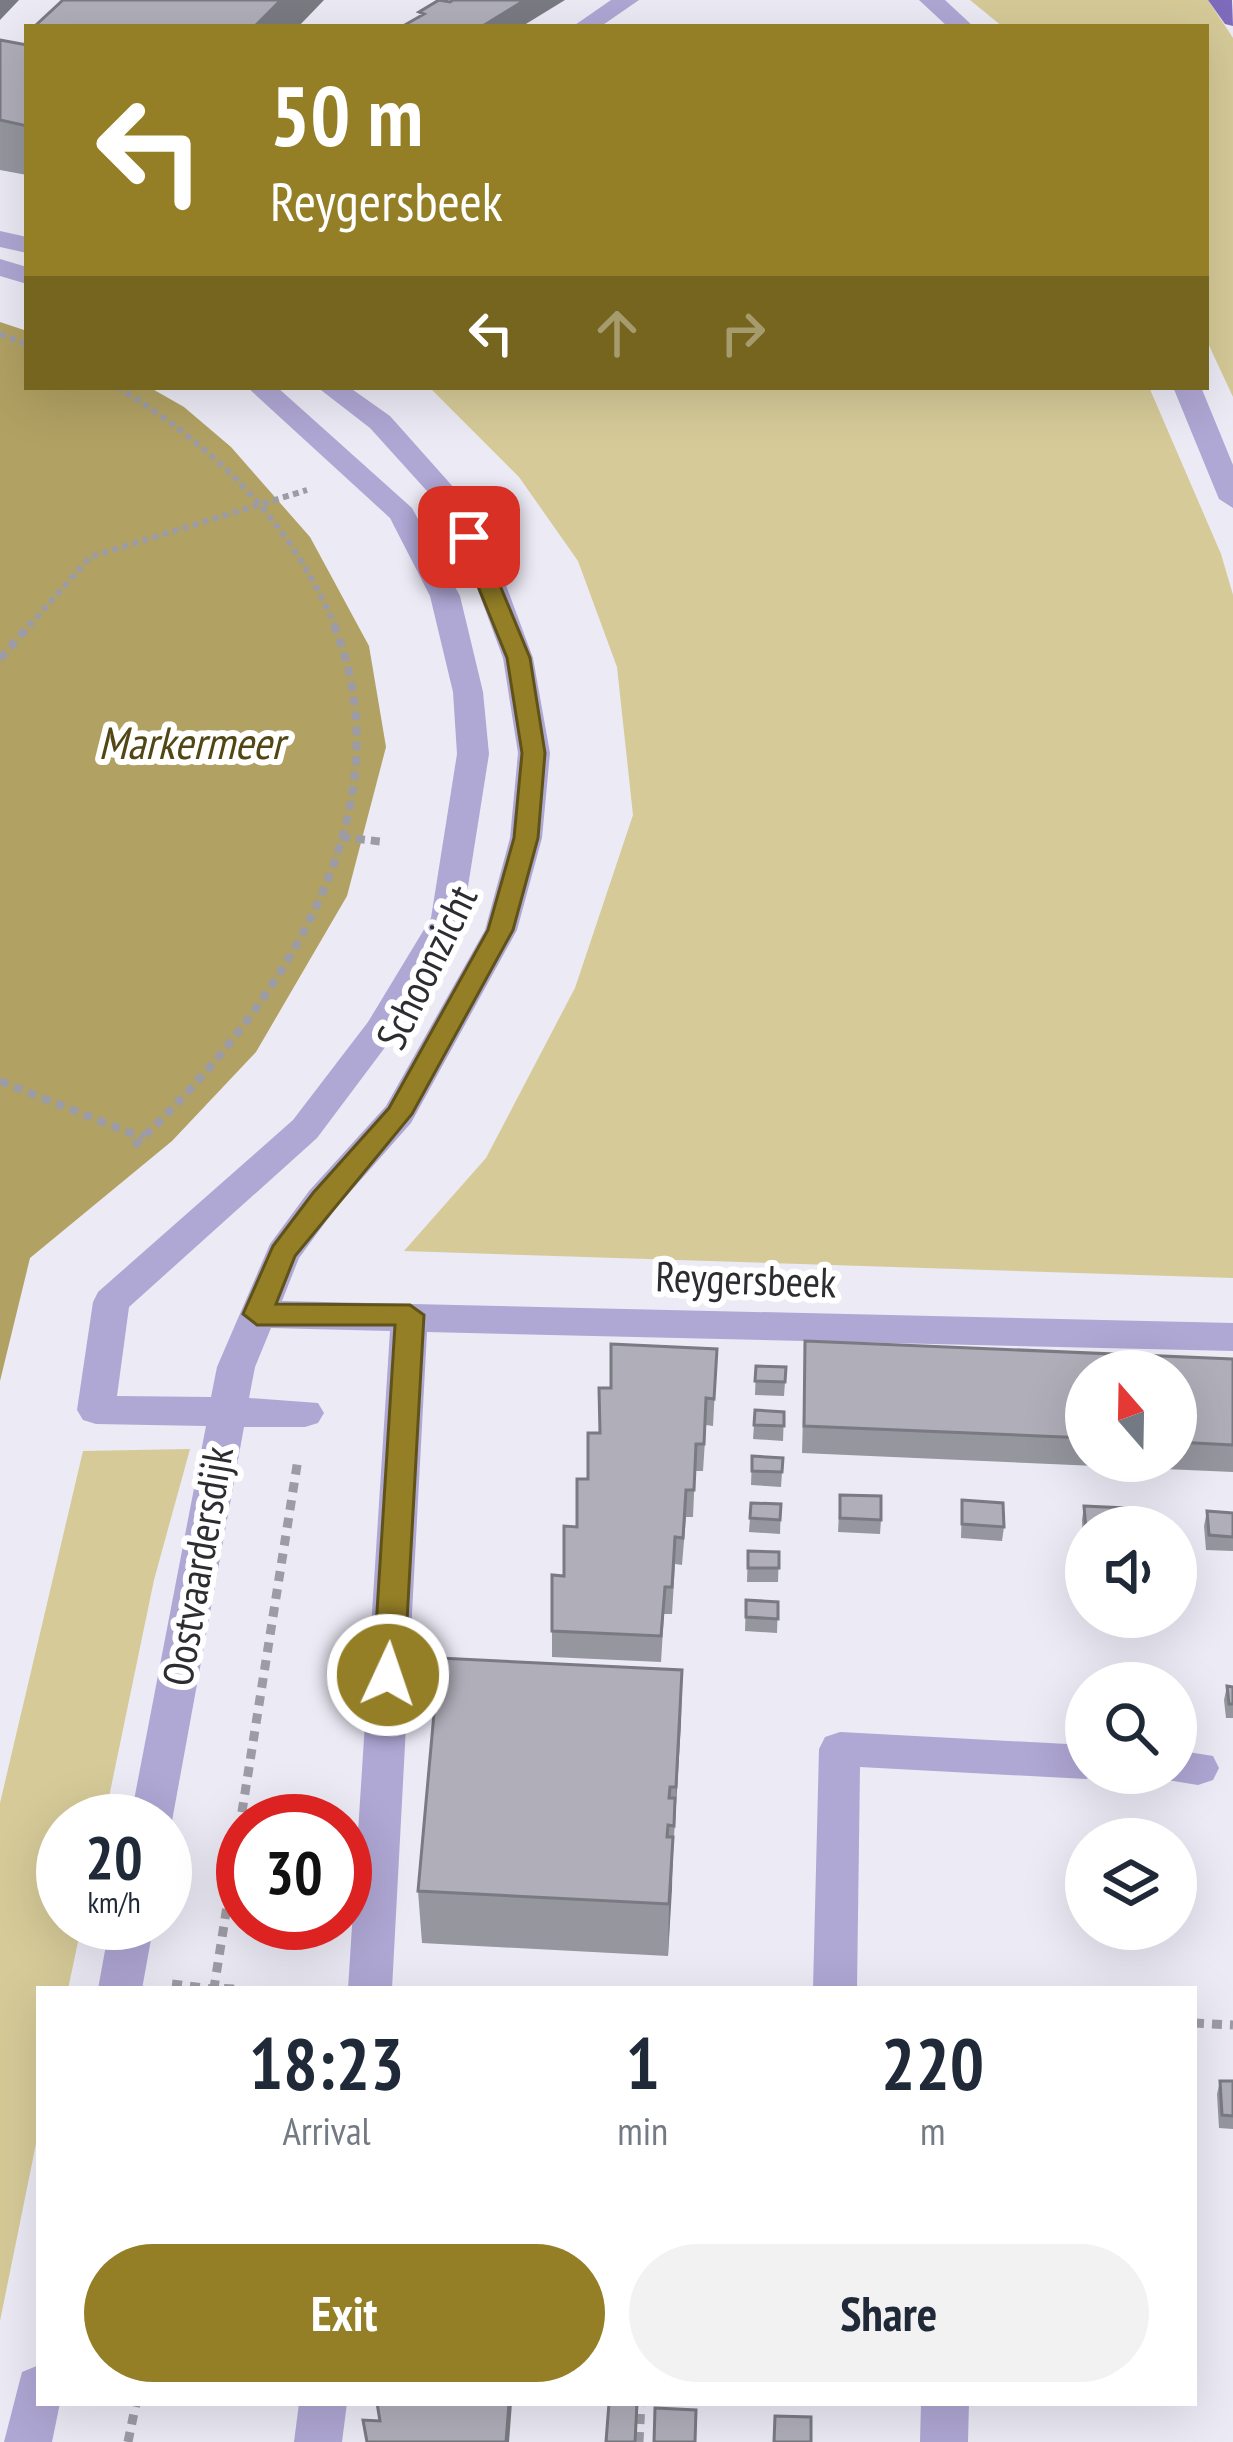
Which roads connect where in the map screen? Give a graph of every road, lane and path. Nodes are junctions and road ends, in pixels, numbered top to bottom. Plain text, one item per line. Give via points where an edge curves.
1 (627, 0) edge
2 (931, 0) edge
3 (1220, 0) edge
4 (1233, 19) edge
5 (589, 24) edge
6 (959, 24) edge
7 (122, 390) edge
8 (264, 390) edge
9 (335, 390) edge
10 (1188, 390) edge
11 (307, 490) dead end
12 (1233, 499) edge
13 (265, 504) junction
14 (0, 659) edge
15 (341, 837) junction
16 (386, 842) dead end
17 (0, 1081) edge
18 (143, 1138) junction
19 (134, 1146) dead end
20 (257, 1314) junction
21 (410, 1315) junction
22 (1233, 1337) edge
23 (226, 1412) junction
24 (305, 1413) joint
25 (1065, 1761) edge
26 (156, 1794) edge
27 (127, 1950) edge
28 (121, 1986) edge
29 (214, 1986) edge
30 (370, 1986) edge
31 (835, 1986) edge
32 (1197, 2023) edge
33 (1233, 2025) edge
34 (36, 2403) edge
35 (135, 2406) edge
36 (323, 2406) edge
37 (641, 2406) edge
38 (945, 2406) edge
39 (28, 2442) edge
40 (128, 2442) edge
41 (318, 2442) edge
42 (639, 2442) edge
43 (944, 2442) edge

1 - 5 street
2 - 6 street
3 - 4 main road
7 - 13 path via 197,439
8 - 23 street via 402,514 445,596 473,754 447,918 380,1030 305,1130 110,1302 96,1410
9 - 20 street, Schoonzicht via 380,422 449,498 488,577 518,658 533,753 526,838 501,930 399,1114 283,1253
10 - 12 street
11 - 13 path
13 - 14 path via 90,557
13 - 15 path via 338,627 351,676 356,752
15 - 16 path
15 - 18 path via 322,894 248,1026
17 - 18 path
18 - 19 path
20 - 21 street, Reygersbeek
20 - 23 street, Oostvaardersdijk
21 - 22 street, Reygersbeek
21 - 30 street
23 - 24 street
23 - 26 street, Oostvaardersdijk
24 - 29 path
25 - 31 street via 839,1749
27 - 28 street
32 - 33 path
34 - 39 street
35 - 40 path
36 - 41 street
37 - 42 path
38 - 43 street

